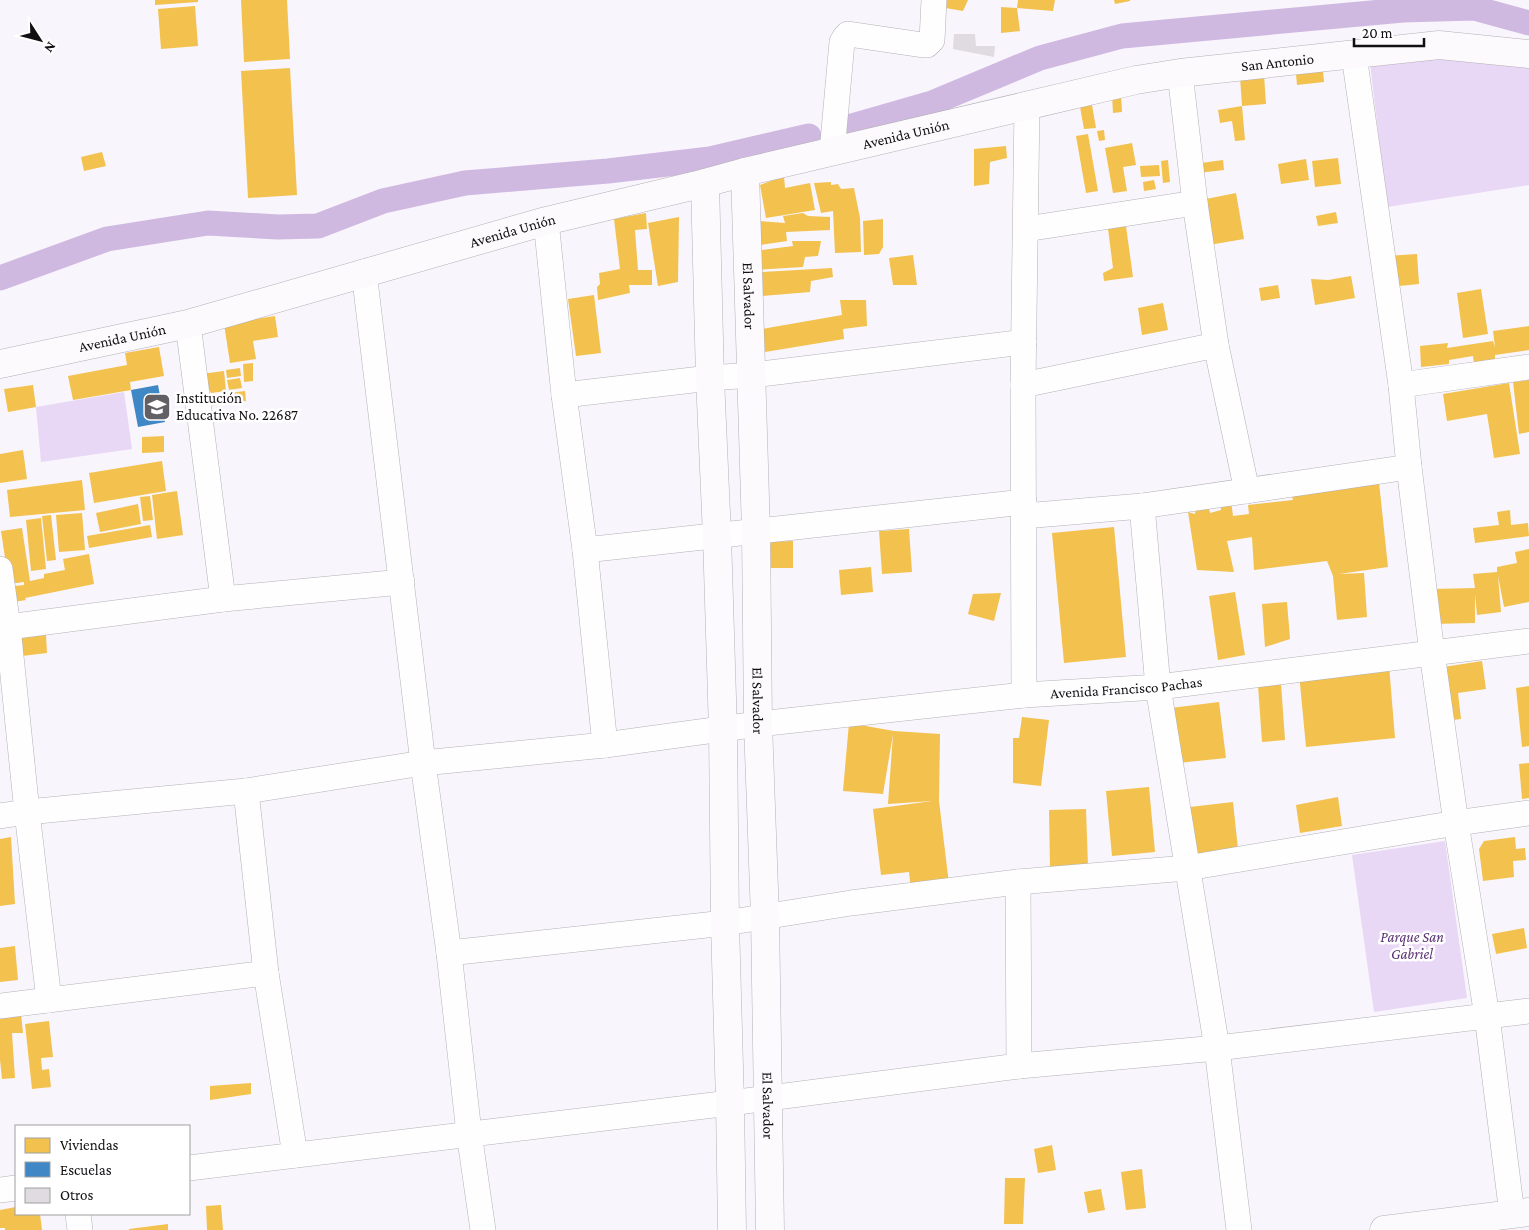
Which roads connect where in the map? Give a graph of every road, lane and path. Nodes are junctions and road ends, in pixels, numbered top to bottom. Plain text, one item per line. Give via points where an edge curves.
1 (934, 0) edge
2 (1529, 54) edge
3 (1354, 55) junction
4 (1180, 73) junction
5 (1027, 106) junction
6 (832, 152) junction
7 (745, 172) junction
8 (705, 183) junction
9 (1196, 203) junction
10 (546, 221) junction
11 (1026, 229) junction
12 (364, 272) junction
13 (188, 324) junction
14 (1024, 342) junction
15 (1216, 346) junction
16 (0, 364) edge
17 (1529, 367) edge
18 (752, 375) junction
19 (710, 378) junction
20 (1023, 385) junction
21 (1402, 385) junction
22 (564, 395) junction
23 (1409, 468) junction
24 (1247, 491) junction
25 (1142, 506) junction
26 (1024, 509) junction
27 (756, 531) junction
28 (716, 536) junction
29 (585, 550) junction
30 (0, 569) edge
31 (402, 582) junction
32 (223, 599) junction
33 (8, 627) junction
34 (1529, 641) edge
35 (1432, 654) junction
36 (1158, 687) junction
37 (1024, 694) junction
38 (758, 724) junction
39 (722, 730) junction
40 (605, 745) junction
41 (423, 762) junction
42 (246, 791) junction
43 (27, 812) junction
44 (1529, 813) edge
45 (0, 816) edge
46 (1456, 823) junction
47 (1187, 868) junction
48 (1018, 882) junction
49 (765, 917) junction
50 (725, 923) junction
51 (449, 953) junction
52 (266, 973) junction
53 (49, 1000) junction
54 (0, 1006) edge
55 (1529, 1011) edge
56 (1488, 1016) junction
57 (1217, 1048) junction
58 (1019, 1066) junction
59 (768, 1098) junction
60 (730, 1103) junction
61 (469, 1133) junction
62 (295, 1155) junction
63 (190, 1168) edge
64 (15, 1188) edge
65 (0, 1190) edge
66 (1521, 1213) edge
67 (78, 1215) edge
68 (80, 1230) edge
69 (483, 1230) edge
70 (732, 1230) edge
71 (770, 1230) edge
72 (1239, 1230) edge
73 (1384, 1230) edge

1 - 6 street via 932,40 927,45 857,34 844,36
2 - 3 street, San Antonio via 1439,45
3 - 4 street, San Antonio
3 - 21 street
4 - 5 street, San Antonio
4 - 9 street
5 - 6 street, Avenida Unión
5 - 11 street
6 - 7 street, Avenida Unión
7 - 8 street, Avenida Unión
7 - 18 street, El Salvador
8 - 10 street, Avenida Unión
8 - 19 street
9 - 11 street
9 - 15 street
10 - 12 street, Avenida Unión
10 - 22 street
11 - 14 street
12 - 13 street, Avenida Unión
12 - 31 street
13 - 16 street, Avenida Unión
13 - 32 street
14 - 18 street
14 - 20 street
15 - 20 street
15 - 24 street
17 - 21 street
18 - 19 street
18 - 27 street, El Salvador
19 - 22 street
19 - 28 street
20 - 26 street
21 - 23 street
22 - 29 street
23 - 24 street
23 - 35 street
24 - 25 street
25 - 26 street
25 - 36 street
26 - 27 street
26 - 37 street
27 - 28 street
27 - 38 street, El Salvador
28 - 29 street
28 - 39 street
29 - 40 street
30 - 33 street
31 - 32 street
31 - 41 street
32 - 33 street
33 - 43 street
34 - 35 street, Avenida Francisco Pachas
35 - 36 street, Avenida Francisco Pachas
35 - 46 street
36 - 37 street, Avenida Francisco Pachas
36 - 47 street
37 - 38 street, Avenida Francisco Pachas
38 - 39 street, Avenida Francisco Pachas
38 - 49 street, El Salvador
39 - 40 street, Avenida Francisco Pachas
39 - 50 street
40 - 41 street, Avenida Francisco Pachas
41 - 42 street, Avenida Francisco Pachas
41 - 51 street
42 - 43 street, Avenida Francisco Pachas
42 - 52 street
43 - 45 street, Avenida Francisco Pachas
43 - 53 street
44 - 46 street
46 - 47 street
46 - 56 street
47 - 48 street
47 - 57 street
48 - 49 street
48 - 58 street
49 - 50 street
49 - 59 street, El Salvador
50 - 51 street
50 - 60 street
51 - 61 street
52 - 53 street
52 - 62 street
53 - 54 street
55 - 56 street
56 - 57 street
56 - 66 street
57 - 58 street
57 - 72 street
58 - 59 street
59 - 60 street
59 - 71 street, El Salvador
60 - 61 street
60 - 70 street
61 - 62 street
61 - 69 street
62 - 63 street
64 - 65 street
66 - 73 street
67 - 68 street

